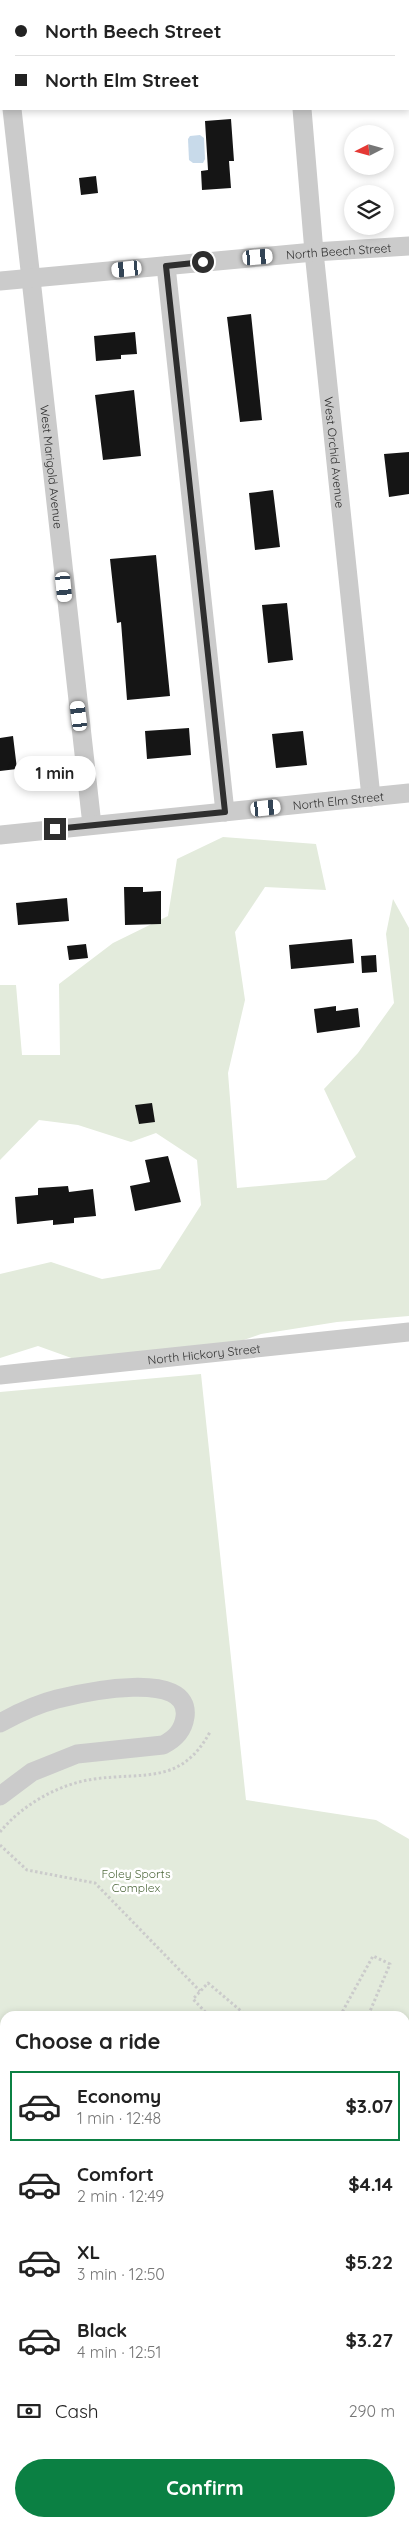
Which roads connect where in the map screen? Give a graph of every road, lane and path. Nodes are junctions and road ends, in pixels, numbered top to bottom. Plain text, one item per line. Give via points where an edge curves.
1 (12, 110) edge
2 (302, 110) edge
3 (409, 246) edge
4 (314, 252) junction
5 (166, 266) junction
6 (31, 278) junction
7 (0, 281) edge
8 (409, 793) edge
9 (371, 797) junction
10 (225, 812) junction
11 (92, 826) junction
12 (0, 835) edge
13 (409, 1332) edge
14 (0, 1375) edge
15 (0, 1723) edge
16 (210, 1732) dead end
17 (0, 1796) edge
18 (0, 1832) edge
19 (0, 1845) edge
20 (200, 1991) junction
21 (204, 2011) edge
22 (241, 2011) edge
23 (343, 2011) edge
24 (370, 2011) edge

1 - 6 street, West Marigold Avenue
2 - 4 street, West Orchid Avenue
3 - 4 street, North Beech Street
4 - 5 street, North Beech Street
4 - 9 street, West Orchid Avenue
5 - 6 street, North Beech Street
5 - 10 street
6 - 7 street, North Beech Street
6 - 11 street, West Marigold Avenue
8 - 9 street, North Elm Street
9 - 10 street, North Elm Street
10 - 11 street, North Elm Street
11 - 12 street, North Elm Street
13 - 14 street, North Hickory Street
15 - 17 street via 56,1700 151,1686 169,1690 181,1701 186,1715 175,1739 163,1746 77,1754 32,1772
16 - 18 path via 202,1748 176,1769 94,1779 58,1789 24,1808
19 - 20 path via 26,1870 95,1883
20 - 21 path via 193,1999
20 - 22 path via 208,1983
23 - 24 path via 373,1956 390,1964

